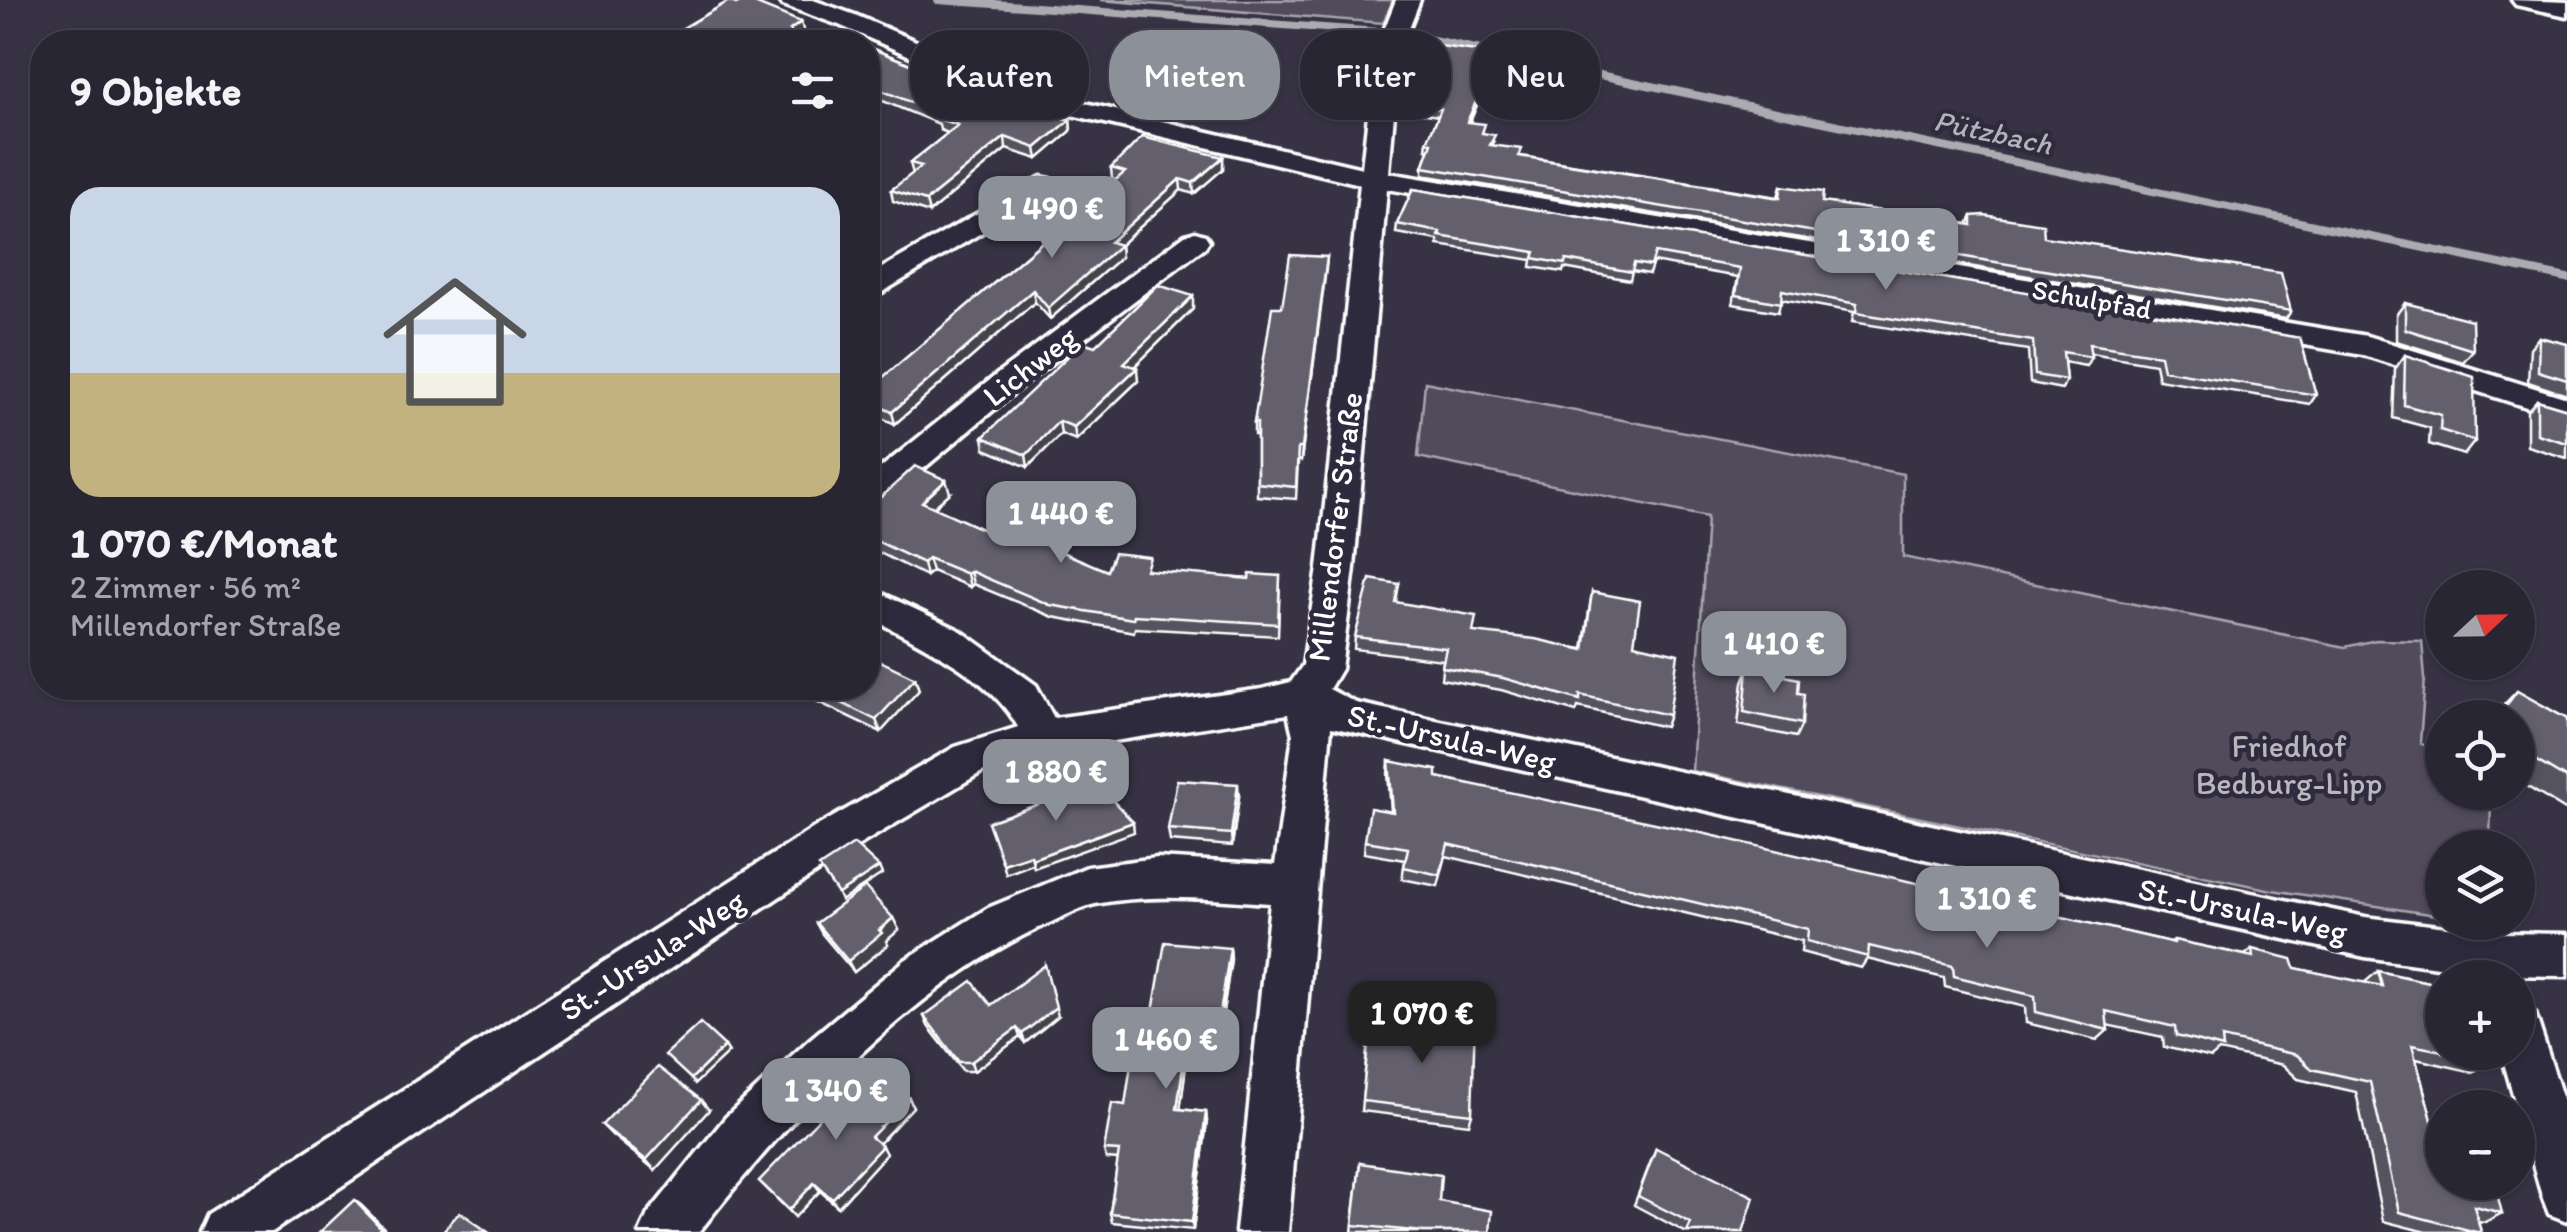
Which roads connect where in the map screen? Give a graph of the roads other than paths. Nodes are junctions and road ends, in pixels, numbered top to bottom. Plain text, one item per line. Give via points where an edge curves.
1 (791, 0) edge
2 (1408, 0) edge
3 (2524, 0) edge
4 (2567, 10) edge
5 (848, 20) junction
6 (831, 30) edge
7 (871, 30) edge
8 (880, 34) edge
9 (1374, 180) junction
10 (1041, 185) dead end
11 (1196, 241) dead end
12 (880, 281) edge
13 (2567, 409) edge
14 (880, 486) edge
15 (880, 608) edge
16 (1304, 694) junction
17 (1043, 736) junction
18 (1294, 884) junction
19 (2567, 955) edge
20 (2472, 960) edge
21 (2535, 960) edge
22 (2530, 1070) edge
23 (2567, 1196) edge
24 (226, 1232) edge
25 (666, 1232) edge
26 (1262, 1232) edge

1 - 5 street, Schulpfad
2 - 9 street, Millendorfer Straße via 1394,33
3 - 4 street
5 - 6 street
5 - 7 street, Schulpfad
8 - 9 street, Schulpfad via 1022,96
9 - 13 street, Schulpfad via 2367,346
9 - 16 street, Millendorfer Straße via 1336,568 1322,669
10 - 12 street
11 - 14 street, Lichweg
15 - 17 street via 948,640 1022,696
16 - 17 street, St.-Ursula-Weg
16 - 18 street, Millendorfer Straße via 1313,736
16 - 20 street, St.-Ursula-Weg via 1366,722
17 - 24 street, St.-Ursula-Weg via 969,759 829,841
18 - 25 street via 1157,876 1087,886 1004,922 921,975 826,1056 744,1134
18 - 26 street, Millendorfer Straße
19 - 21 street, St.-Ursula-Weg
22 - 23 street

